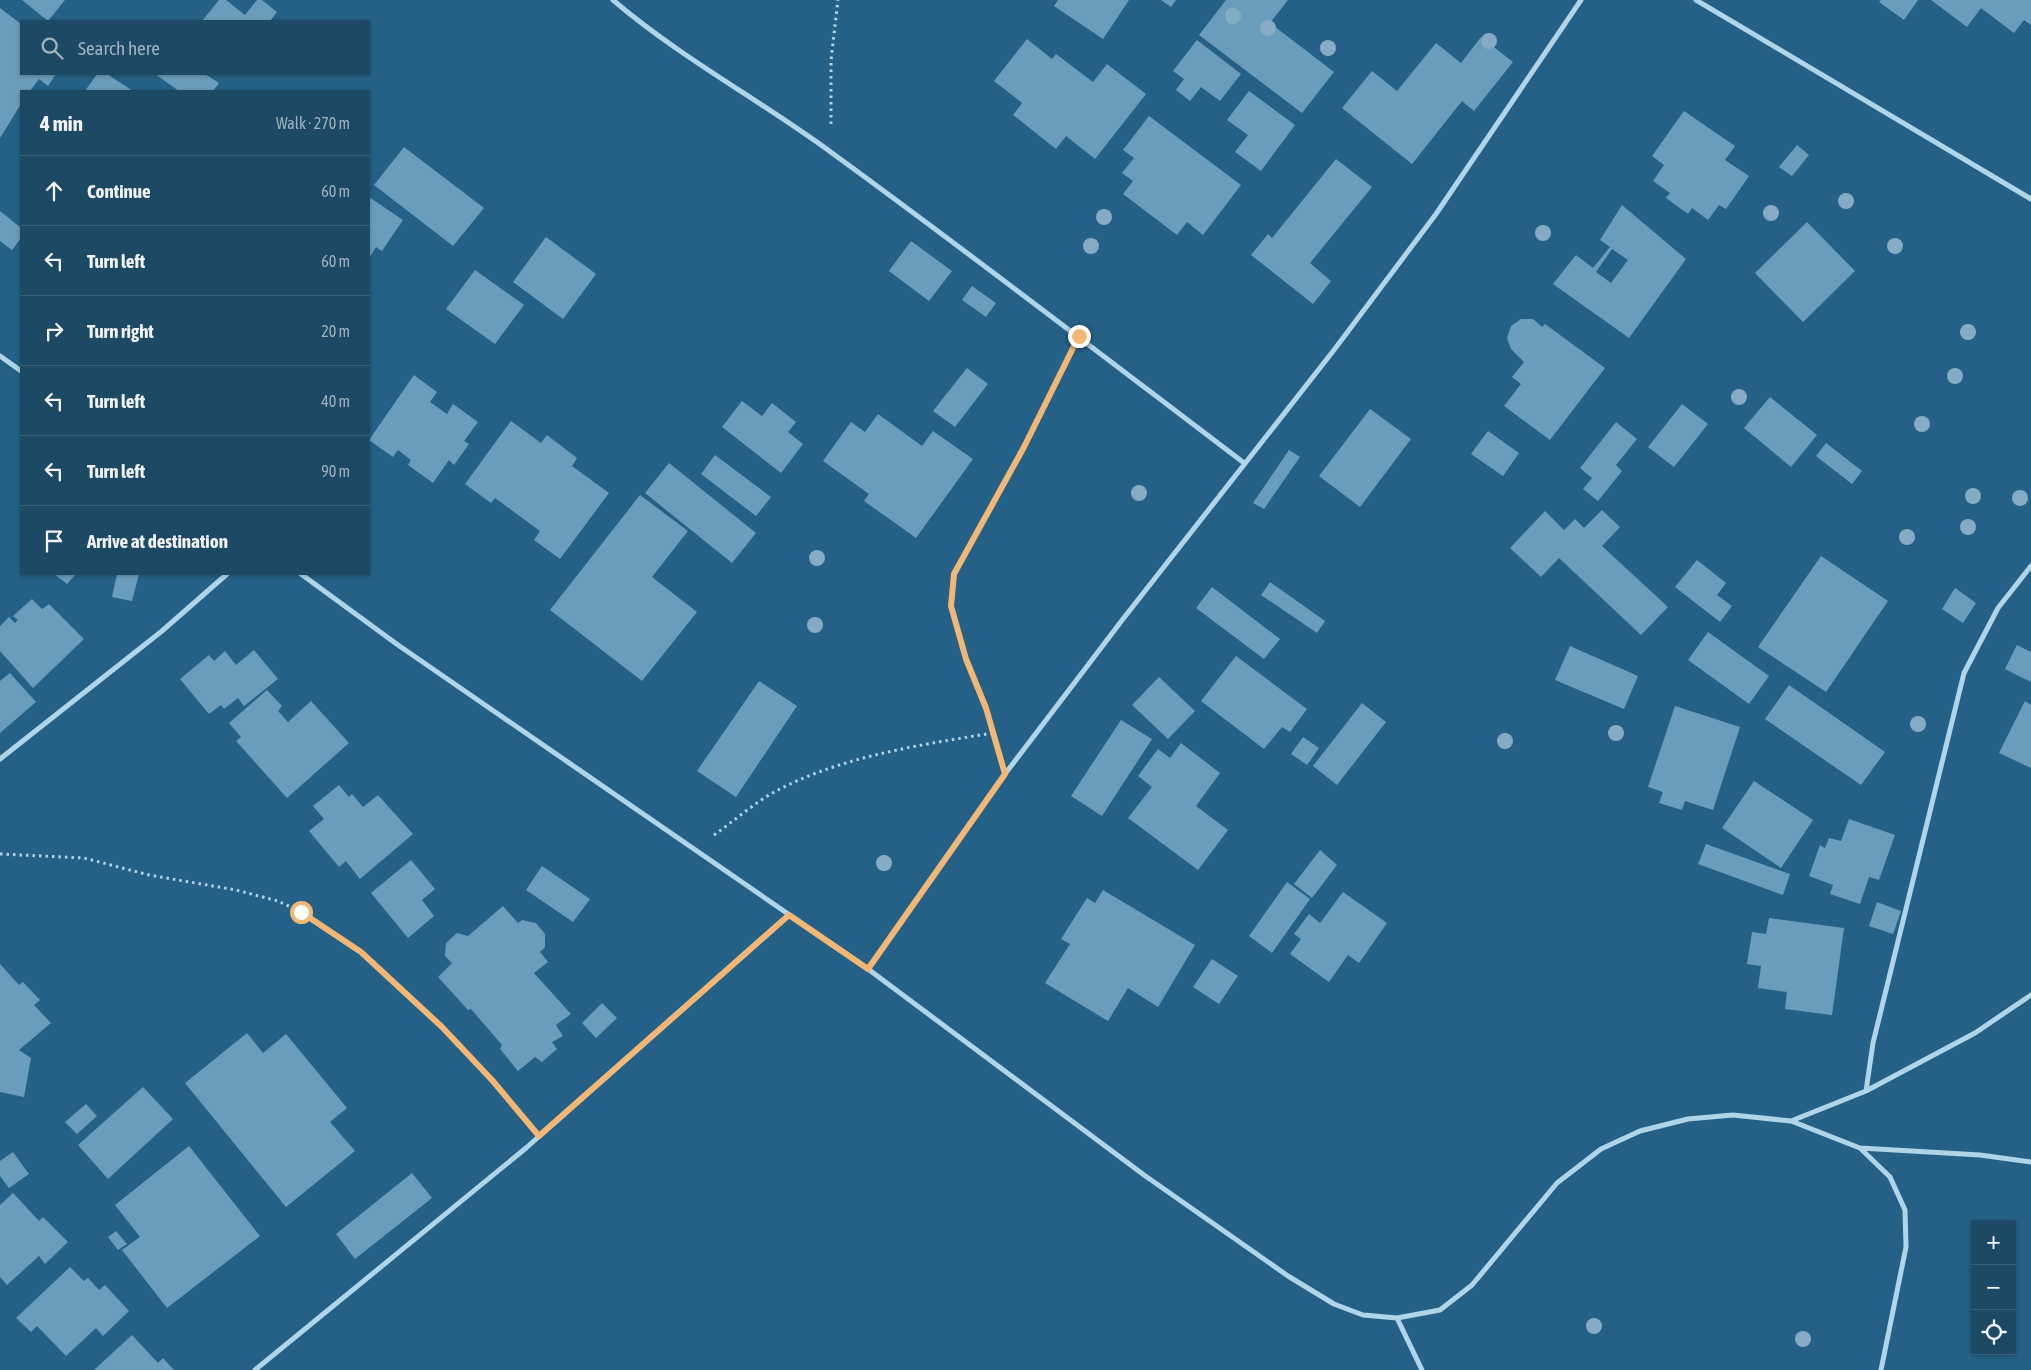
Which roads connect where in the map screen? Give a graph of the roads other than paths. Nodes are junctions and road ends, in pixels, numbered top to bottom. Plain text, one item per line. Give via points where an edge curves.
1 (613, 0) edge
2 (1581, 0) edge
3 (1696, 0) edge
4 (2031, 199) edge
5 (0, 356) edge
6 (20, 370) edge
7 (1244, 463) junction
8 (2031, 566) edge
9 (226, 575) edge
10 (302, 575) edge
11 (0, 759) edge
12 (789, 915) junction
13 (868, 969) junction
14 (2031, 995) edge
15 (1866, 1092) junction
16 (1791, 1121) junction
17 (1860, 1148) junction
18 (2031, 1162) edge
19 (1398, 1318) junction
20 (255, 1370) edge
21 (1422, 1370) edge
22 (1881, 1370) edge

1 - 7 street via 680,51 830,152
2 - 7 street via 1436,214
3 - 4 street
5 - 6 street
7 - 13 street via 1005,774
8 - 15 street via 1998,608 1964,673 1872,1043
9 - 11 street via 162,631
10 - 12 street via 406,651
12 - 13 street
12 - 20 street via 539,1136
13 - 19 street via 1144,1175 1288,1276 1334,1304 1363,1315
14 - 15 street via 1975,1033
15 - 16 street
16 - 17 street
16 - 19 street via 1733,1115 1688,1119 1640,1131 1601,1149 1557,1184 1472,1285 1440,1310
17 - 18 street via 1980,1155
17 - 22 street via 1890,1177 1905,1210 1906,1247
19 - 21 street

